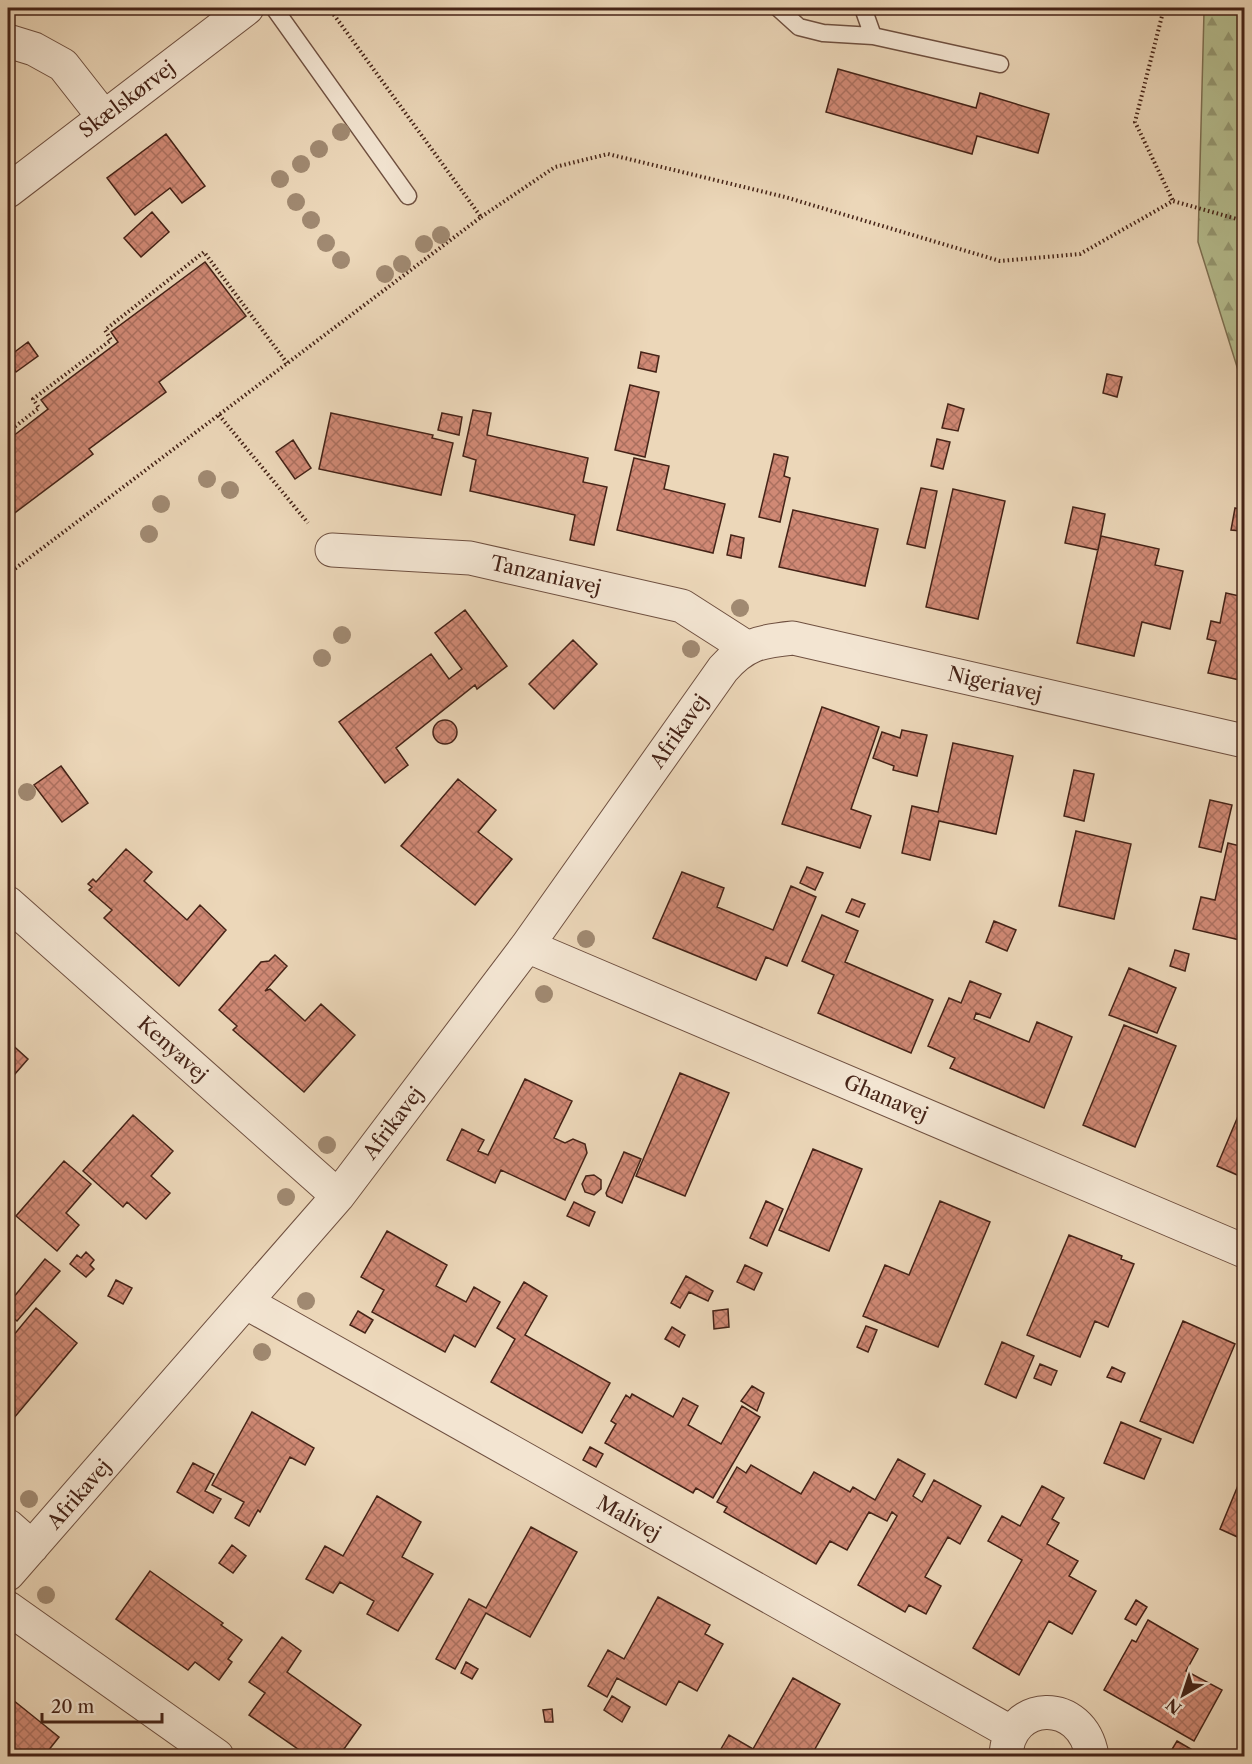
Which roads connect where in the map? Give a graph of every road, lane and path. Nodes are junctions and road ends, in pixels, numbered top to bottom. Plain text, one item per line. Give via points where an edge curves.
1 (247, 8) edge
2 (274, 8) edge
3 (329, 8) edge
4 (778, 8) edge
5 (863, 8) edge
6 (1164, 8) edge
7 (873, 36) junction
8 (8, 41) edge
9 (1000, 64) dead end
10 (103, 116) junction
11 (8, 191) edge
12 (408, 196) dead end
13 (1173, 201) junction
14 (481, 217) junction
15 (1245, 221) edge
16 (286, 363) junction
17 (219, 415) junction
18 (8, 432) edge
19 (332, 550) joint
20 (8, 574) edge
21 (746, 647) junction
22 (1245, 741) edge
23 (8, 903) edge
24 (527, 946) junction
25 (338, 1196) junction
26 (1245, 1251) edge
27 (247, 1303) junction
28 (8, 1526) edge
29 (32, 1547) junction
30 (8, 1574) edge
31 (8, 1608) edge
32 (1009, 1745) edge
33 (217, 1756) edge
34 (1092, 1756) edge

1 - 10 street, Skælskørvej
2 - 12 lane
3 - 14 path
4 - 7 lane via 799,27 823,33
5 - 7 lane
6 - 13 path via 1135,122
7 - 9 lane
8 - 10 street via 34,49 63,65
10 - 11 street, Skælskørvej
13 - 14 path via 1080,254 1000,261 785,197 608,154 555,167
13 - 15 path
14 - 16 path
16 - 17 path
16 - 18 path via 204,252 105,330 111,340 33,399 39,408
17 - 19 path
17 - 20 path
19 - 21 street, Tanzaniavej via 470,558 682,606
21 - 22 street, Nigeriavej via 793,638
21 - 24 street, Afrikavej via 723,669
23 - 25 street, Kenyavej
24 - 25 street, Afrikavej
24 - 26 street, Ghanavej
25 - 27 street, Afrikavej
27 - 29 street, Afrikavej
27 - 32 street, Malivej
28 - 29 street
29 - 30 street, Afrikavej
31 - 33 street
32 - 34 street, Malivej via 1021,1723 1033,1715 1061,1714 1083,1730

